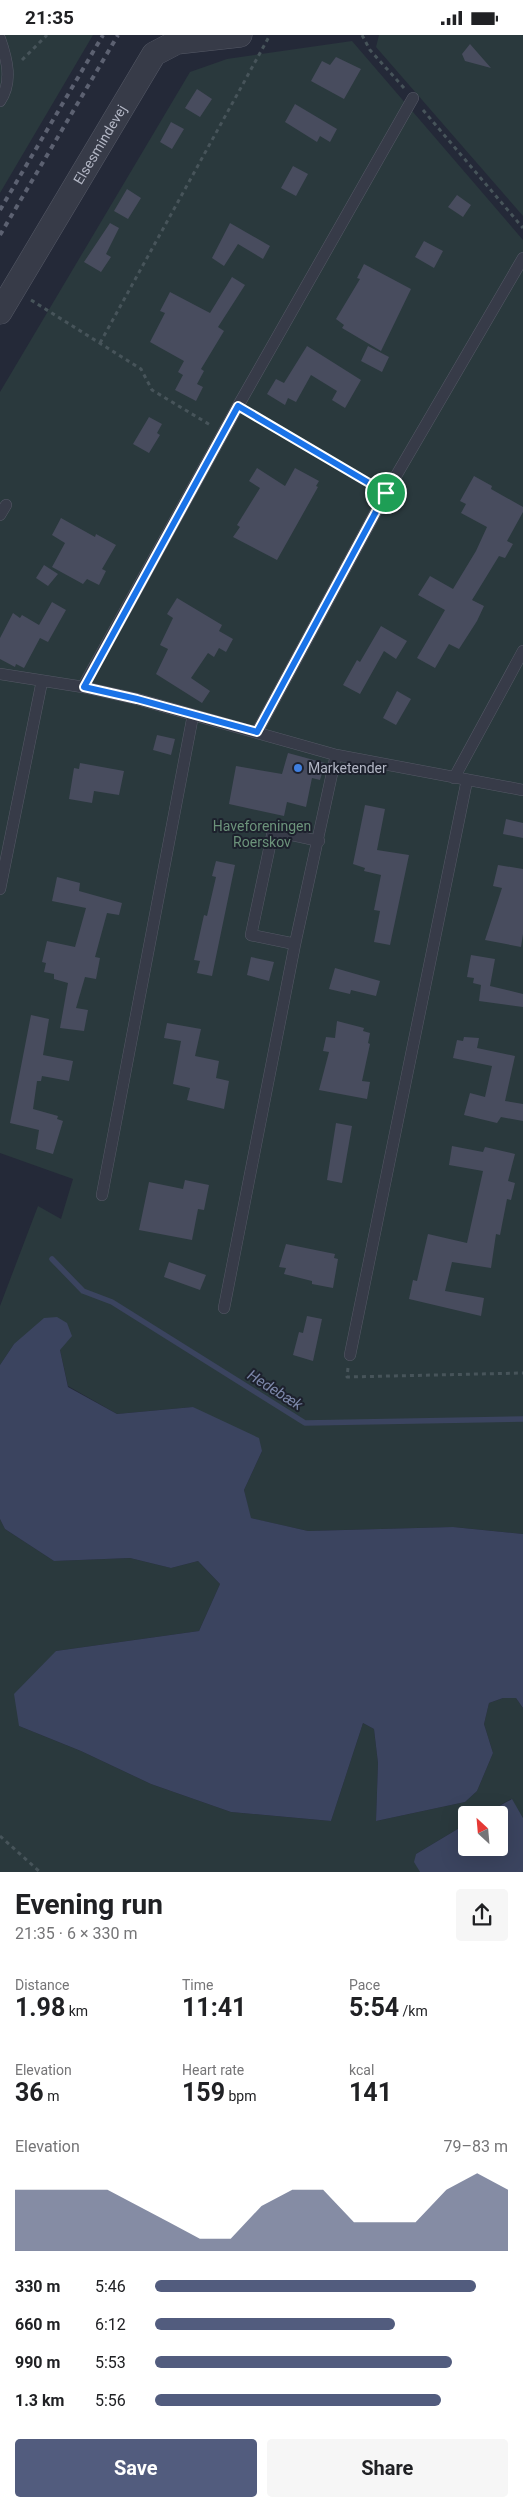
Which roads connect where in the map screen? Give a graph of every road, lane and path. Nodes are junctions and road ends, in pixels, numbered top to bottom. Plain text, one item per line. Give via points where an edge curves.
1 (48, 35) edge
2 (240, 35) edge
3 (270, 35) edge
4 (362, 35) edge
5 (0, 39) edge
6 (9, 72) junction
7 (413, 98) junction
8 (0, 101) edge
9 (523, 227) edge
10 (523, 258) edge
11 (14, 289) junction
12 (0, 312) edge
13 (100, 343) junction
14 (238, 406) junction
15 (225, 433) junction
16 (386, 493) junction
17 (523, 651) edge
18 (0, 674) edge
19 (42, 681) junction
20 (84, 687) junction
21 (193, 715) junction
22 (257, 732) junction
23 (336, 755) junction
24 (454, 778) junction
25 (467, 781) junction
26 (523, 791) edge
27 (319, 841) junction
28 (0, 889) edge
29 (295, 944) junction
30 (102, 1195) dead end
31 (224, 1307) dead end
32 (350, 1355) joint
33 (523, 1373) edge
34 (0, 1836) edge
35 (40, 1872) edge

1 - 6 path
2 - 11 street, Elsesmindevej via 177,43 154,54
3 - 13 path
4 - 7 path via 370,49
5 - 6 lane
6 - 8 lane
7 - 9 path
7 - 14 lane
10 - 16 lane
11 - 12 street, Elsesmindevej
11 - 13 path
13 - 15 path via 141,369 152,391
14 - 15 lane
14 - 16 path
15 - 20 lane
16 - 22 lane
17 - 24 lane
18 - 19 lane
19 - 20 lane
19 - 28 lane
20 - 21 lane
21 - 22 lane
21 - 30 lane
22 - 23 lane
23 - 24 lane
23 - 27 lane
24 - 25 lane
25 - 26 lane
25 - 32 lane
27 - 29 lane
27 - 29 lane via 273,831 251,935
29 - 31 lane
32 - 33 path via 347,1377
34 - 35 path

